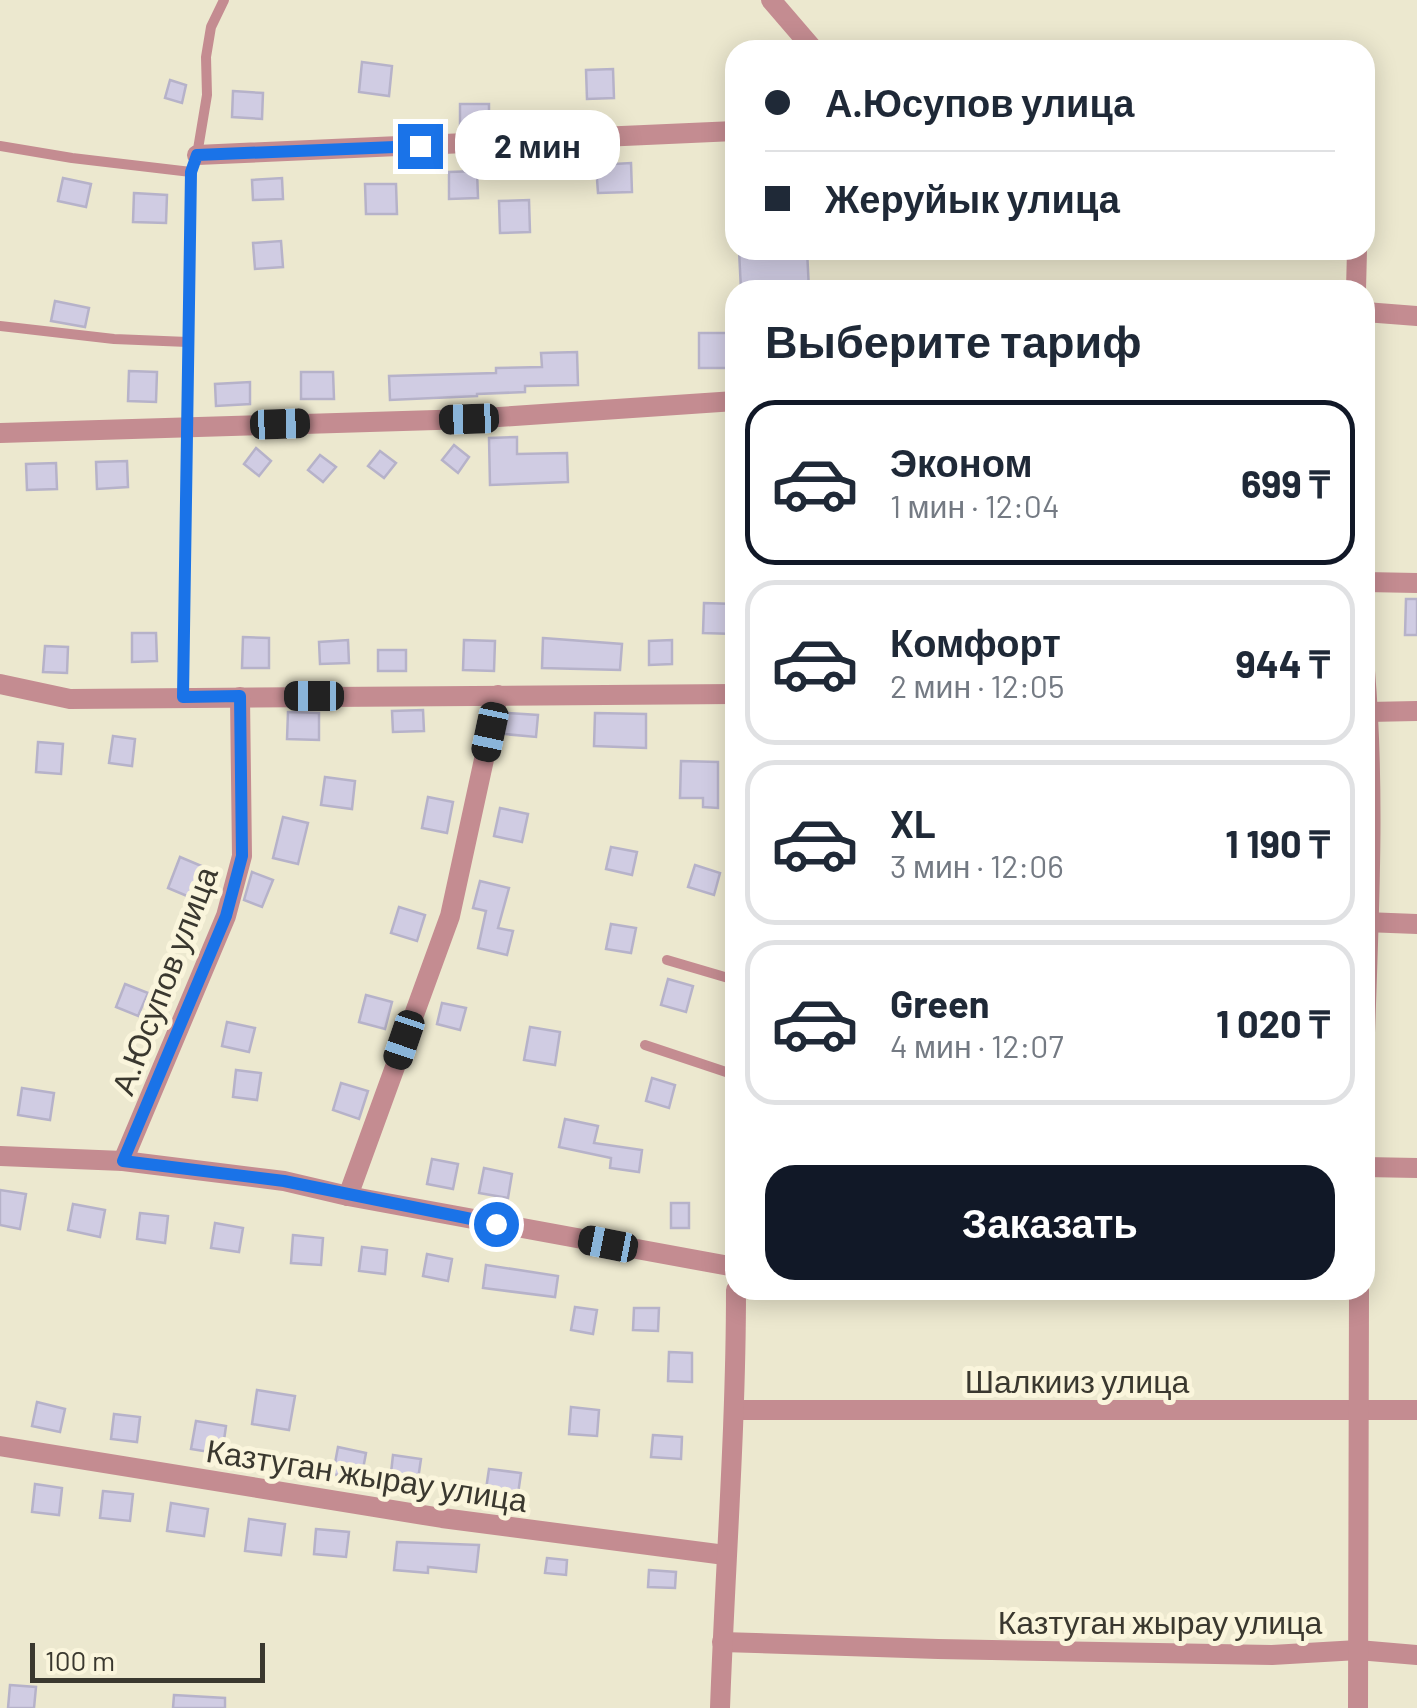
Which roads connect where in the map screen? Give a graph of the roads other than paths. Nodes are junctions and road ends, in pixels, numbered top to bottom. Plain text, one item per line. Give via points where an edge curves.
1 (224, 0) edge
2 (771, 0) edge
3 (805, 40) edge
4 (725, 132) edge
5 (0, 146) edge
6 (194, 163) junction
7 (1375, 313) edge
8 (1417, 316) edge
9 (0, 326) edge
10 (188, 342) junction
11 (725, 402) edge
12 (187, 428) junction
13 (0, 433) edge
14 (1375, 582) edge
15 (1417, 583) edge
16 (0, 684) edge
17 (725, 694) edge
18 (498, 695) junction
19 (240, 696) junction
20 (183, 697) junction
21 (1375, 712) edge
22 (1417, 712) edge
23 (1375, 922) edge
24 (1417, 924) edge
25 (667, 960) dead end
26 (725, 977) edge
27 (646, 1045) dead end
28 (725, 1072) edge
29 (0, 1156) edge
30 (123, 1161) junction
31 (1375, 1167) edge
32 (1417, 1168) edge
33 (348, 1196) junction
34 (725, 1265) edge
35 (736, 1300) edge
36 (1359, 1300) edge
37 (1357, 1409) junction
38 (736, 1410) junction
39 (1417, 1410) edge
40 (0, 1446) edge
41 (725, 1555) junction
42 (722, 1642) junction
43 (1358, 1650) junction
44 (1417, 1654) edge
45 (720, 1708) edge
46 (1358, 1708) edge

1 - 6 lane via 206,57
2 - 3 street
4 - 6 street
5 - 6 lane via 72,158
6 - 10 lane
7 - 8 street
9 - 10 lane
10 - 12 lane
11 - 12 street
12 - 13 street
12 - 20 lane
14 - 15 street
16 - 20 street via 70,700
17 - 18 street
18 - 19 street
18 - 33 street via 450,916
19 - 20 street
19 - 30 street, А.Юсупов улица via 242,856 226,916
21 - 22 street
23 - 24 street
25 - 26 lane
27 - 28 lane
29 - 30 street
30 - 33 street
31 - 32 street
33 - 34 street
35 - 38 street
36 - 37 street
37 - 38 street, Шалкииз улица
37 - 39 street, Шалкииз улица
37 - 43 street
38 - 41 street
40 - 41 street, Казтуган жырау улица via 424,1515
41 - 42 street
42 - 43 street, Казтуган жырау улица via 1272,1655
42 - 45 street
43 - 44 street, Казтуган жырау улица
43 - 46 street

